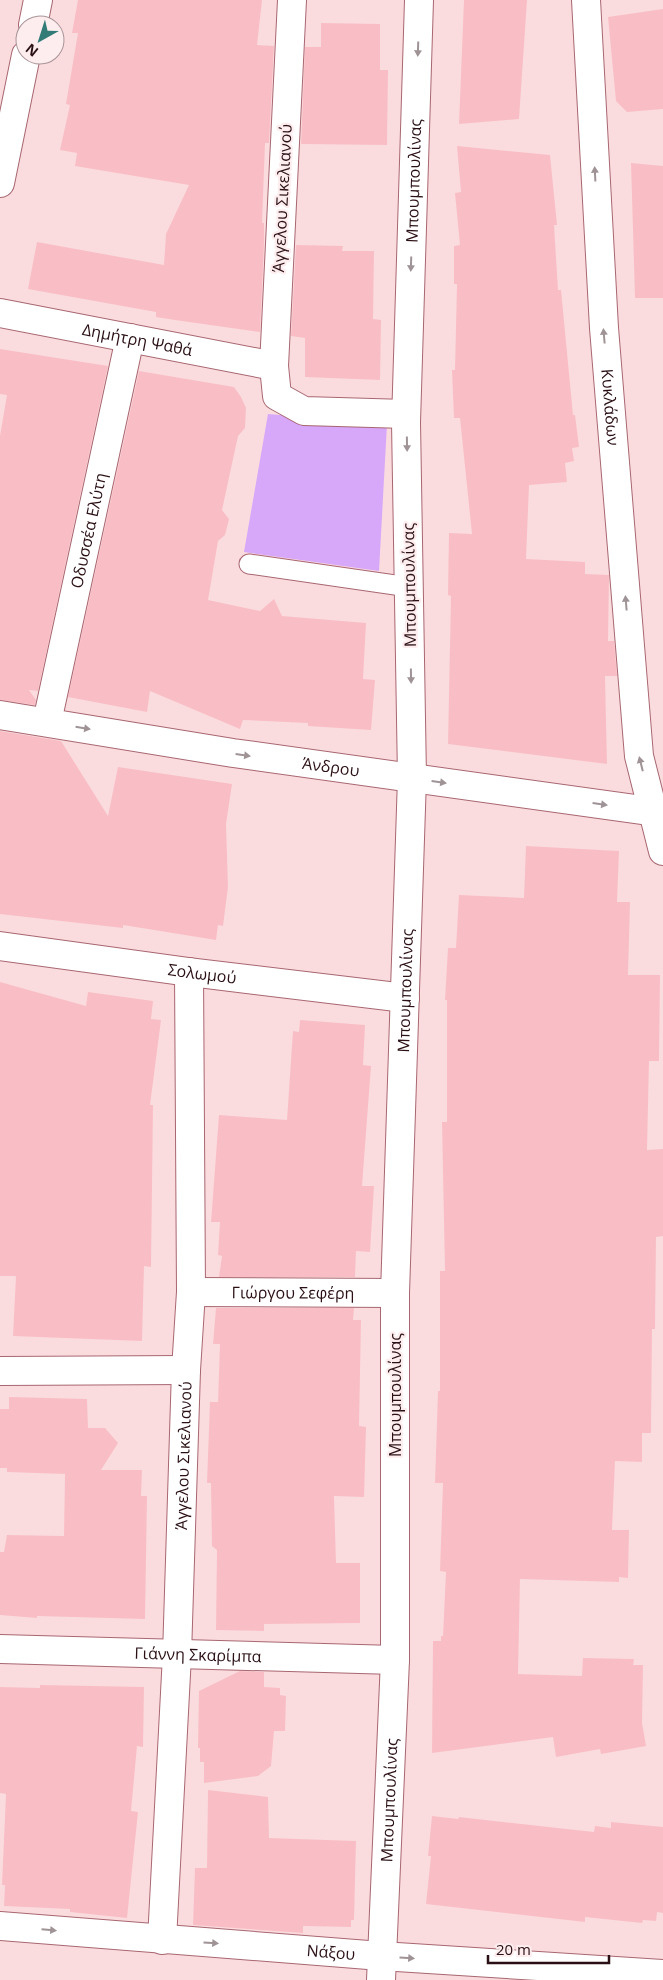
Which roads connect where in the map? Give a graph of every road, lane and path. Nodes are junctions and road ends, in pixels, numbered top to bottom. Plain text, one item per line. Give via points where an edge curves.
1 (38, 0) edge
2 (292, 0) edge
3 (419, 0) edge
4 (586, 0) edge
5 (35, 15) edge
6 (24, 65) edge
7 (0, 182) edge
8 (0, 314) edge
9 (130, 338) junction
10 (274, 366) junction
11 (406, 414) junction
12 (248, 564) dead end
13 (409, 587) junction
14 (0, 715) edge
15 (47, 722) junction
16 (412, 778) junction
17 (658, 812) edge
18 (663, 851) edge
19 (0, 946) edge
20 (189, 972) junction
21 (405, 998) junction
22 (191, 1292) junction
23 (395, 1293) junction
24 (186, 1370) junction
25 (0, 1371) edge
26 (0, 1649) edge
27 (177, 1655) junction
28 (394, 1660) junction
29 (0, 1926) edge
30 (162, 1940) junction
31 (381, 1968) edge
32 (663, 1974) edge

1 - 5 street
2 - 10 street, Άγγελου Σικελιανού
3 -> 11 street, Μπουμπουλίνας
17 -> 4 street, Κυκλάδων via 639,756 604,328
6 - 7 street
8 - 9 street, Δημήτρη Ψαθά
9 - 10 street, Δημήτρη Ψαθά
9 - 15 street, Οδυσσέα Ελύτη
10 - 11 street, Άγγελου Σικελιανού via 278,396 304,410
11 -> 13 street, Μπουμπουλίνας
12 - 13 lane
13 -> 16 street, Μπουμπουλίνας
14 - 15 street, Άνδρου
15 -> 16 street, Άνδρου via 234,754
16 -> 17 street, Άνδρου
16 - 21 street, Μπουμπουλίνας
17 - 18 street, Κυκλάδων
19 - 20 street, Σολωμού
20 - 21 street, Σολωμού
20 - 22 street, Άγγελου Σικελιανού
21 - 23 street, Μπουμπουλίνας
22 - 23 street, Γιώργου Σεφέρη
22 - 24 street, Άγγελου Σικελιανού
23 - 28 street, Μπουμπουλίνας
24 - 25 street
24 - 27 street, Άγγελου Σικελιανού
26 - 27 street, Γιάννη Σκαρίμπα
27 - 28 street, Γιάννη Σκαρίμπα
27 - 30 street, Άγγελου Σικελιανού
28 - 31 street, Μπουμπουλίνας
29 -> 30 street, Νάξου
30 -> 31 street, Νάξου
31 -> 32 street, Νάξου

